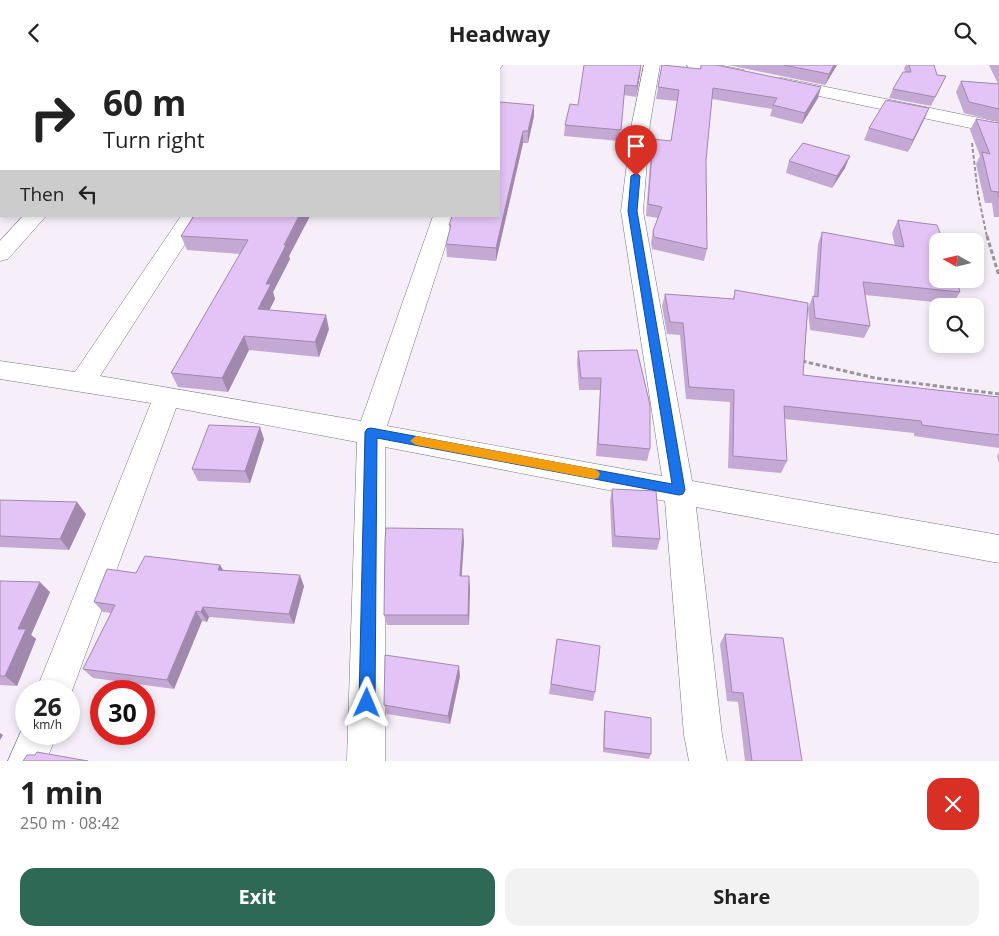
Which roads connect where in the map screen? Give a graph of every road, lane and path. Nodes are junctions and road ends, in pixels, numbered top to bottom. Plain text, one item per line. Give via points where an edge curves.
1 (652, 65) edge
2 (695, 65) edge
3 (974, 123) junction
4 (999, 128) edge
5 (33, 217) edge
6 (191, 217) edge
7 (444, 217) edge
8 (0, 254) edge
9 (999, 277) edge
10 (794, 359) edge
11 (0, 370) edge
12 (82, 383) junction
13 (999, 394) edge
14 (167, 395) junction
15 (371, 432) junction
16 (679, 490) junction
17 (999, 549) edge
18 (58, 680) edge
19 (34, 745) edge
20 (28, 761) edge
21 (366, 761) edge
22 (708, 761) edge

1 - 16 street via 640,123 632,211
2 - 3 street
3 - 4 street
3 - 9 path via 971,133 976,192
5 - 8 street
6 - 12 street
7 - 15 street
10 - 13 path via 851,372
11 - 12 street
12 - 14 street
14 - 15 street
14 - 18 street
15 - 16 street
15 - 21 street
16 - 17 street
16 - 22 street
19 - 20 street

